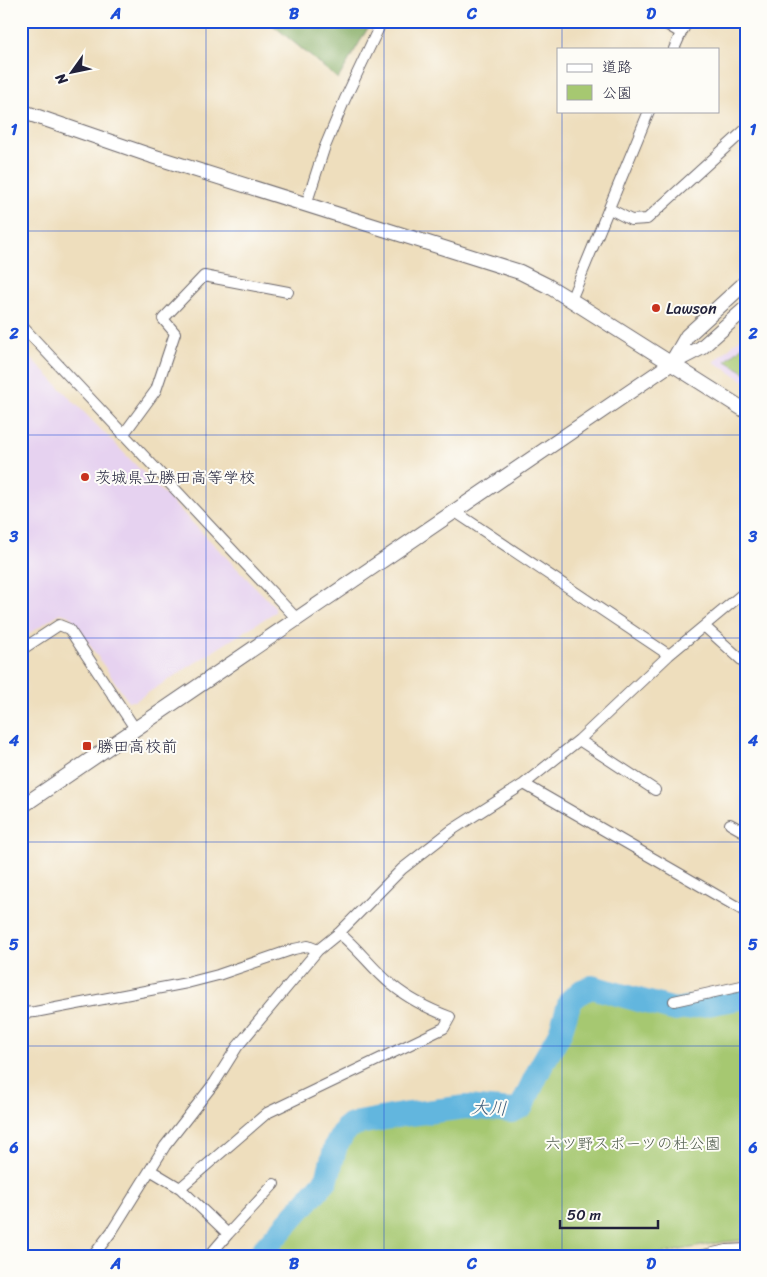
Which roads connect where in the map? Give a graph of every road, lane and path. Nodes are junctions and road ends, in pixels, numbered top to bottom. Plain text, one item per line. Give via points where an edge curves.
1 (382, 21) edge
2 (661, 21) edge
3 (688, 21) edge
4 (681, 33) junction
5 (674, 48) edge
6 (21, 111) edge
7 (649, 112) edge
8 (746, 129) edge
9 (306, 206) junction
10 (610, 209) junction
11 (746, 282) edge
12 (288, 292) dead end
13 (571, 300) junction
14 (746, 308) edge
15 (21, 326) edge
16 (672, 363) junction
17 (746, 412) edge
18 (123, 435) junction
19 (454, 511) junction
20 (746, 592) edge
21 (297, 619) junction
22 (704, 626) junction
23 (21, 650) edge
24 (670, 655) junction
25 (746, 664) edge
26 (136, 730) junction
27 (579, 740) junction
28 (524, 784) junction
29 (655, 790) dead end
30 (21, 807) edge
31 (730, 824) dead end
32 (746, 833) edge
33 (746, 912) edge
34 (339, 933) junction
35 (318, 950) junction
36 (746, 985) edge
37 (674, 1001) dead end
38 (21, 1013) edge
39 (150, 1170) junction
40 (274, 1184) dead end
41 (180, 1188) junction
42 (228, 1234) junction
43 (746, 1249) edge
44 (92, 1256) edge
45 (209, 1256) edge
46 (699, 1256) edge

1 - 9 street via 324,149
2 - 4 street
3 - 4 street
4 - 5 street
6 - 9 street
7 - 10 street
8 - 10 street via 647,219 631,220
9 - 13 street via 520,272
10 - 13 street
11 - 16 street via 687,336
12 - 18 street via 204,276 164,319 175,333 156,390
13 - 16 street
14 - 16 street via 701,348
15 - 18 street
16 - 17 street
16 - 19 street
18 - 21 street
19 - 21 street
19 - 24 street
20 - 22 street
21 - 26 street
22 - 24 street
22 - 25 street
23 - 26 street via 59,625 69,629
24 - 27 street
26 - 30 street
27 - 28 street
27 - 29 street
28 - 33 street
28 - 34 street via 424,851
31 - 32 street
34 - 35 street
34 - 41 street via 392,985 423,1007 450,1017 444,1028 267,1113
35 - 38 street via 308,946 187,983
35 - 39 street via 238,1047
36 - 37 street
39 - 41 street
39 - 44 street via 112,1231
40 - 42 street
41 - 42 street
42 - 45 street
43 - 46 street

